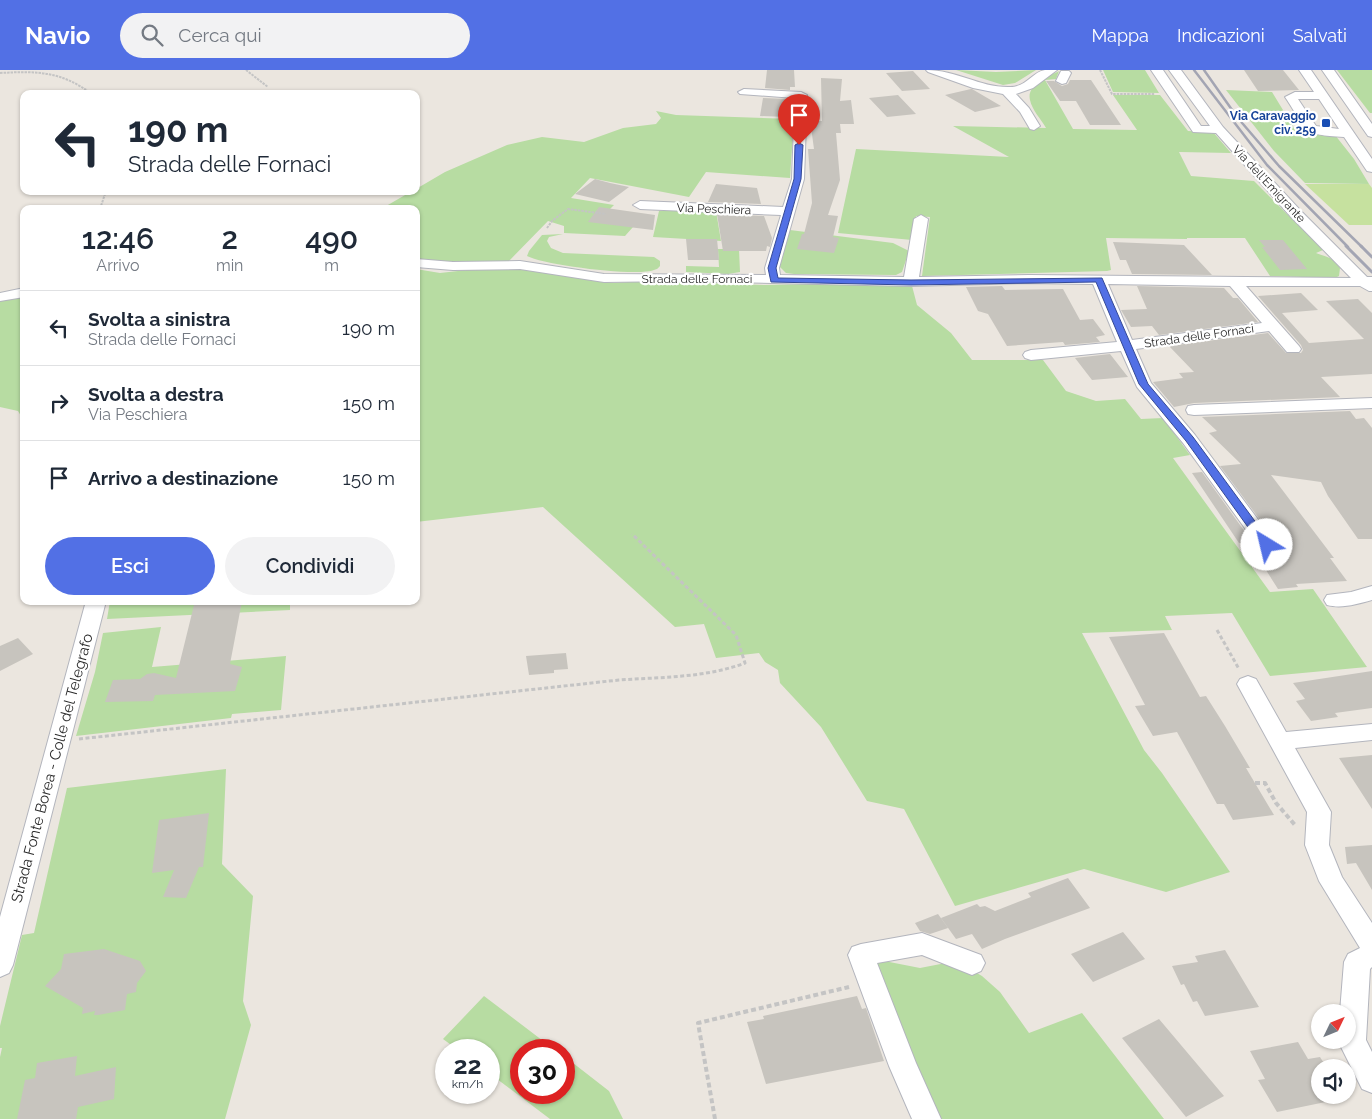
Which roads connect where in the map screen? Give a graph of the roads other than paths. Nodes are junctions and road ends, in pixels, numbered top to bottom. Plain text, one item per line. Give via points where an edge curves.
1 (932, 70) edge
2 (1051, 70) edge
3 (1157, 70) edge
4 (1175, 70) edge
5 (1305, 70) edge
6 (1328, 70) edge
7 (1313, 82) junction
8 (1337, 83) junction
9 (1007, 91) junction
10 (744, 92) dead end
11 (1322, 96) junction
12 (1034, 126) dead end
13 (1219, 130) junction
14 (1372, 132) edge
15 (1348, 133) junction
16 (1372, 168) edge
17 (640, 205) dead end
18 (789, 211) junction
19 (921, 219) dead end
20 (420, 263) edge
21 (774, 280) junction
22 (1099, 280) junction
23 (911, 282) junction
24 (1234, 282) junction
25 (1370, 285) edge
26 (20, 293) edge
27 (0, 297) edge
28 (1272, 326) junction
29 (1126, 346) junction
30 (1293, 349) dead end
31 (1031, 355) dead end
32 (1372, 403) edge
33 (1194, 410) dead end
34 (1267, 545) dead end
35 (1372, 593) edge
36 (1334, 600) dead end
37 (95, 605) edge
38 (1248, 684) road end
39 (1372, 732) edge
40 (1372, 739) edge
41 (1282, 745) junction
42 (1372, 945) edge
43 (1372, 955) edge
44 (972, 963) dead end
45 (0, 965) edge
46 (1372, 1080) edge
47 (927, 1119) edge

1 - 9 street
2 - 9 street via 1023,89
3 - 13 street via 1197,129
4 - 13 street, Via dell'Emigrante
5 - 7 street
6 - 8 street
7 - 8 street
7 - 11 street
8 - 14 street
9 - 12 street
10 - 18 street via 801,95 798,179
11 - 15 street
11 - 15 street via 1291,97 1312,129
13 - 25 street, Via dell'Emigrante via 1296,214
15 - 16 street
17 - 18 street, Via Peschiera
18 - 21 street via 772,268
19 - 23 street
20 - 21 street, Strada delle Fornaci via 520,265 604,278
21 - 23 street, Strada delle Fornaci
22 - 23 street, Strada delle Fornaci
22 - 24 street, Strada delle Fornaci
22 - 29 street, Strada delle Fornaci
24 - 25 street, Strada delle Fornaci
24 - 28 street, Strada delle Fornaci
26 - 27 street
28 - 29 street, Strada delle Fornaci
28 - 30 street, Strada delle Fornaci
29 - 31 street, Strada delle Fornaci
29 - 34 street, Strada delle Fornaci via 1143,384 1190,439
32 - 33 street
35 - 36 street
37 - 45 street, Strada Fonte Borea - Colle del Telegrafo
38 - 41 street
39 - 41 street
40 - 41 street
41 - 42 street via 1319,812 1317,845 1331,881
43 - 46 street via 1357,962 1352,1041
44 - 47 street via 922,944 862,955 903,1066

